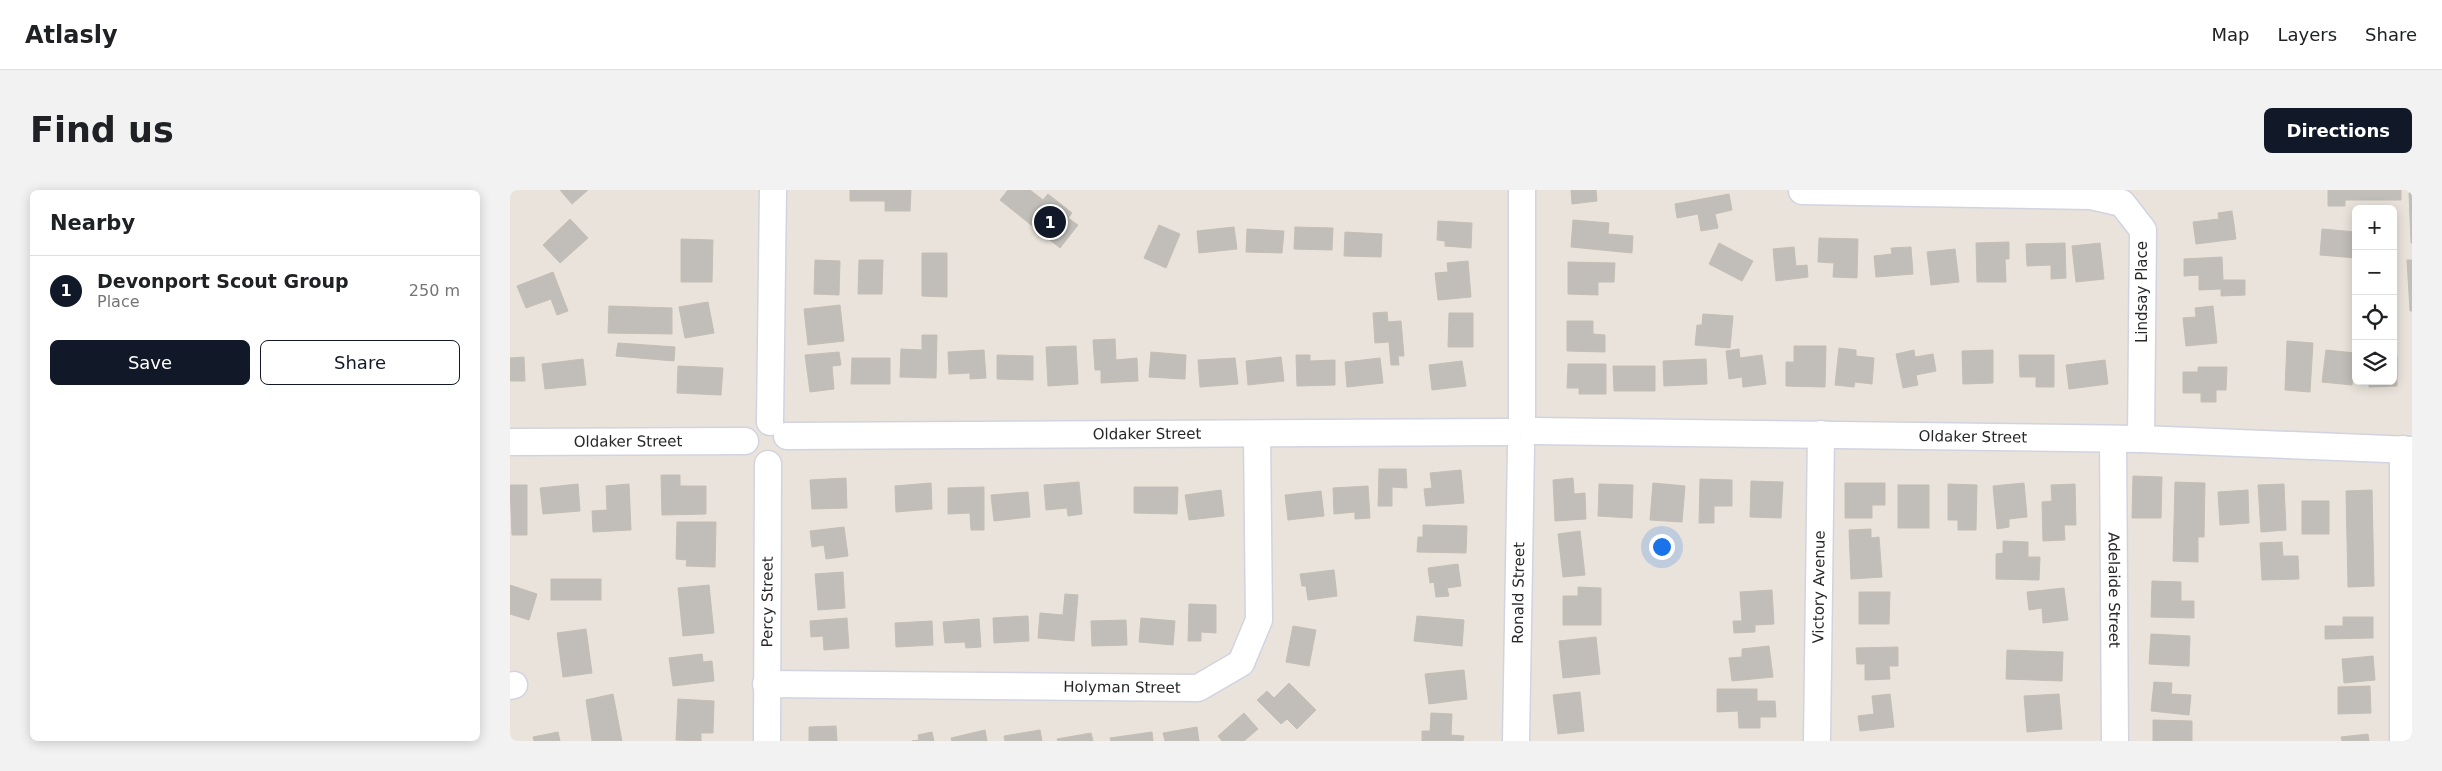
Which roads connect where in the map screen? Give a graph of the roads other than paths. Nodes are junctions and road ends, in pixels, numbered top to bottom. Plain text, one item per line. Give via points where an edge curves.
1 (773, 190) edge
2 (1522, 190) edge
3 (1802, 191) edge
4 (778, 429) junction
5 (1521, 432) junction
6 (1257, 434) junction
7 (1821, 434) junction
8 (2113, 439) junction
9 (2141, 439) junction
10 (746, 441) junction
11 (510, 442) edge
12 (2407, 450) edge
13 (768, 464) junction
14 (766, 684) junction
15 (767, 741) edge
16 (1516, 741) edge
17 (1817, 741) edge
18 (2115, 741) edge
19 (2403, 741) edge

1 - 4 street
2 - 5 street, Ronald Street
3 - 9 street, Lindsay Place via 2091,196 2122,203 2143,230
4 - 6 street, Oldaker Street
4 - 10 street via 756,424 750,429
4 - 13 street via 788,448 780,459
5 - 6 street, Oldaker Street
5 - 7 street, Oldaker Street
5 - 16 street, Ronald Street
6 - 14 street, Holyman Street via 1259,620 1241,663 1198,688
7 - 8 street, Oldaker Street
7 - 17 street, Victory Avenue
8 - 9 street, Oldaker Street
8 - 18 street, Adelaide Street
9 - 12 street, Oldaker Street
10 - 11 street, Oldaker Street
10 - 13 street via 751,457
12 - 19 street
13 - 14 street, Percy Street
14 - 15 street, Percy Street

